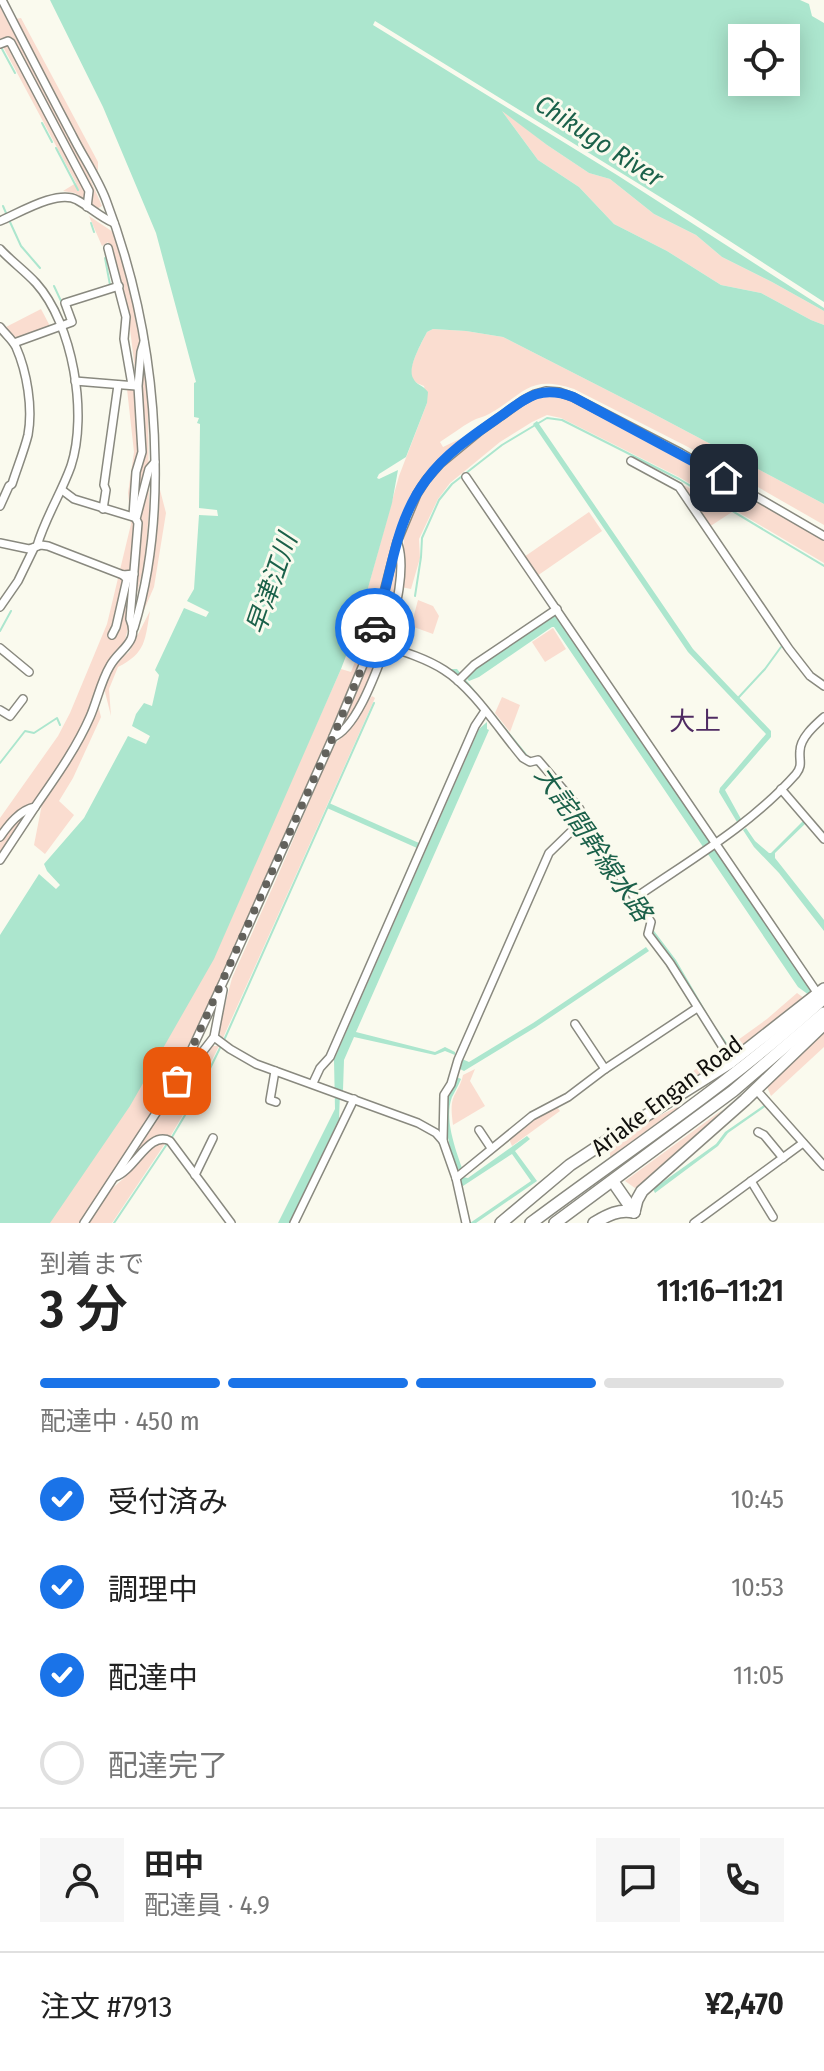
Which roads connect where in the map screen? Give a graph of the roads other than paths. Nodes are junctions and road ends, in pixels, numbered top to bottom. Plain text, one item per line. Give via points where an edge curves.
1 (2, 0) edge
2 (0, 44) edge
3 (87, 207) junction
4 (0, 221) edge
5 (114, 223) junction
6 (108, 248) dead end
7 (0, 250) edge
8 (119, 286) junction
9 (60, 325) junction
10 (0, 327) edge
11 (145, 340) junction
12 (14, 343) junction
13 (75, 381) junction
14 (118, 385) junction
15 (135, 386) junction
16 (631, 461) dead end
17 (155, 462) junction
18 (466, 477) dead end
19 (62, 490) junction
20 (0, 506) edge
21 (103, 509) junction
22 (135, 518) junction
23 (824, 536) edge
24 (397, 542) junction
25 (0, 543) edge
26 (35, 547) junction
27 (134, 574) junction
28 (123, 575) junction
29 (0, 607) edge
30 (557, 609) junction
31 (134, 628) junction
32 (112, 635) dead end
33 (386, 646) junction
34 (0, 648) edge
35 (29, 672) dead end
36 (461, 678) junction
37 (824, 686) edge
38 (23, 699) dead end
39 (0, 710) edge
40 (485, 711) junction
41 (824, 717) edge
42 (333, 737) junction
43 (781, 789) junction
44 (35, 807) junction
45 (582, 820) junction
46 (0, 835) edge
47 (824, 839) edge
48 (716, 842) junction
49 (0, 860) edge
50 (635, 898) junction
51 (225, 978) junction
52 (821, 993) edge
53 (697, 1008) junction
54 (824, 1013) edge
55 (575, 1024) dead end
56 (824, 1024) edge
57 (214, 1037) junction
58 (729, 1057) dead end
59 (605, 1069) junction
60 (275, 1071) junction
61 (177, 1081) junction
62 (313, 1083) junction
63 (759, 1093) dead end
64 (354, 1099) junction
65 (276, 1102) dead end
66 (479, 1130) dead end
67 (758, 1132) dead end
68 (213, 1138) dead end
69 (443, 1141) junction
70 (803, 1143) junction
71 (491, 1148) junction
72 (592, 1151) junction
73 (783, 1158) junction
74 (824, 1166) edge
75 (605, 1167) junction
76 (195, 1175) junction
77 (115, 1177) junction
78 (456, 1178) junction
79 (751, 1181) junction
80 (616, 1182) junction
81 (634, 1212) junction
82 (773, 1217) dead end
83 (84, 1223) edge
84 (231, 1223) edge
85 (294, 1223) edge
86 (466, 1223) edge
87 (501, 1223) edge
88 (531, 1223) edge
89 (555, 1223) edge
90 (594, 1223) edge
91 (694, 1223) edge

1 - 5 street
2 - 3 street via 11,43 52,118 89,191
3 - 4 street via 62,195
3 - 5 street
5 - 11 street
6 - 8 street
7 - 9 street via 37,284
8 - 9 street via 65,303 72,322
8 - 15 street
9 - 12 street
9 - 13 street
10 - 12 street
11 - 15 street
11 - 17 street
12 - 20 street via 28,398 28,434
13 - 14 street
13 - 19 street via 76,437
14 - 15 street
14 - 21 street
15 - 22 street via 142,452
16 - 37 street via 679,487 789,649
17 - 22 street
17 - 31 street via 148,566
18 - 30 street
19 - 21 street
19 - 26 street
21 - 22 street
22 - 27 street
23 - 24 street via 681,453 573,397 546,391 522,401 440,464 417,494
24 - 33 street via 398,597
24 - 42 street via 371,642
25 - 26 street
26 - 28 street via 48,546
26 - 29 street
27 - 28 street
27 - 31 street
28 - 32 street via 127,579
30 - 36 street
30 - 48 street
31 - 44 street via 125,650 109,667 69,756
33 - 36 street
33 - 42 street via 367,694 343,731
34 - 35 street
36 - 40 street
38 - 39 street via 10,716
40 - 45 street via 523,758 548,770
40 - 62 street via 330,1057
41 - 43 street via 799,750 800,768
42 - 51 street
43 - 47 street
43 - 48 street
44 - 46 street via 26,809
44 - 49 street
45 - 50 street
45 - 69 street via 549,853 458,1060 444,1095
48 - 50 street
48 - 52 street
50 - 53 street via 648,934
51 - 57 street
51 - 61 street
52 - 72 highway via 731,1062
52 - 75 highway, Ariake Engan Road via 787,1032
53 - 58 street
53 - 59 street
54 - 80 highway, Ariake Engan Road
55 - 59 street
56 - 81 highway via 642,1191
57 - 60 street
57 - 61 street
59 - 71 street
60 - 62 street
60 - 65 street via 270,1100
61 - 77 street
62 - 64 street
63 - 70 street
64 - 69 street via 430,1129
64 - 85 street
66 - 71 street
67 - 73 street
68 - 76 street
69 - 78 street
70 - 73 street
70 - 74 street
71 - 78 street
72 - 75 highway
72 - 87 highway
73 - 79 street
75 - 88 highway, Ariake Engan Road
76 - 77 street via 170,1141 159,1138
76 - 84 street
77 - 83 street
78 - 86 street
79 - 82 street
79 - 91 street
80 - 81 highway
80 - 89 highway, Ariake Engan Road
81 - 90 highway via 611,1213

